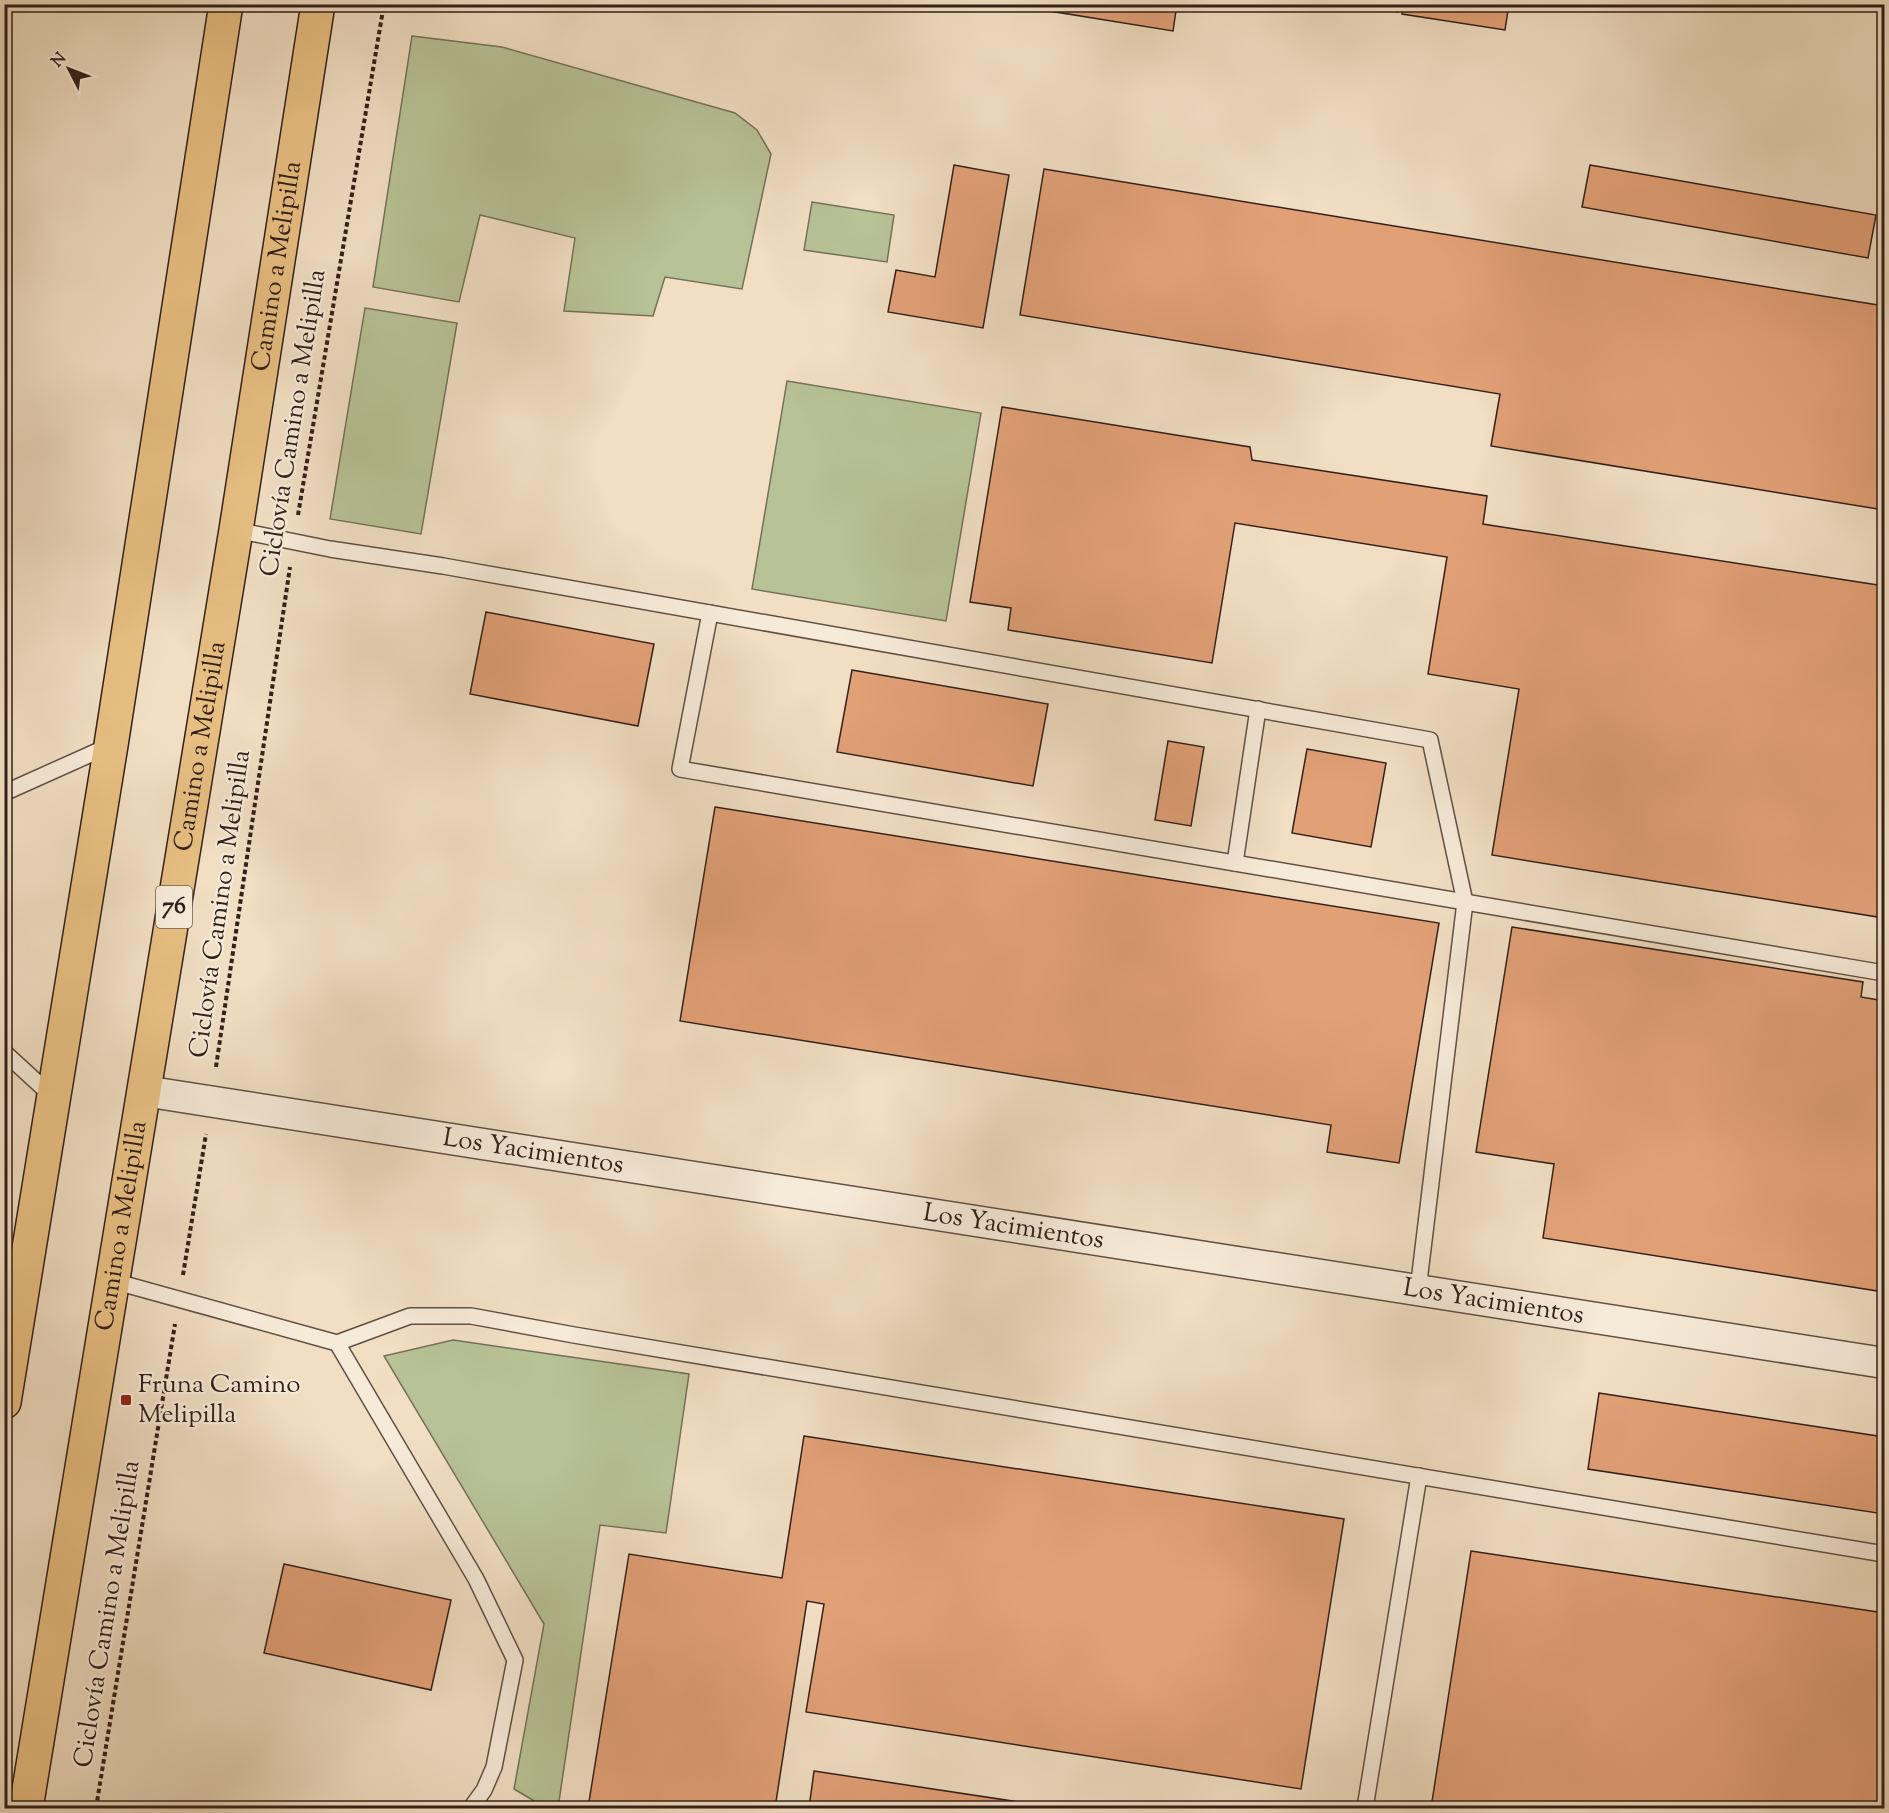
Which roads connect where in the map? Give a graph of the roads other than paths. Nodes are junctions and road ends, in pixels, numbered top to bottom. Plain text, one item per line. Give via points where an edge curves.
1 (226, 4) edge
2 (318, 4) edge
3 (236, 530) junction
4 (710, 613) junction
5 (1258, 709) junction
6 (111, 745) junction
7 (4, 793) edge
8 (1235, 863) junction
9 (1465, 902) junction
10 (1884, 973) edge
11 (4, 1052) edge
12 (144, 1091) junction
13 (54, 1098) junction
14 (112, 1281) junction
15 (1418, 1290) junction
16 (337, 1343) junction
17 (1884, 1363) edge
18 (4, 1402) edge
19 (1419, 1476) junction
20 (1884, 1554) edge
21 (26, 1809) edge
22 (471, 1809) edge
23 (1365, 1809) edge

1 - 6 main road
2 - 3 main road, Camino a Melipilla / 76
3 - 4 lane
3 - 12 main road, Camino a Melipilla / 76
4 - 5 lane
4 - 8 lane via 680,769
5 - 8 lane
5 - 9 lane via 1430,740
6 - 7 lane
6 - 13 main road
8 - 9 lane
9 - 10 lane
9 - 15 lane
11 - 13 lane
12 - 14 main road, Camino a Melipilla / 76
12 - 15 street, Los Yacimientos
13 - 18 main road
14 - 16 lane
14 - 21 main road, Camino a Melipilla / 76
15 - 17 street, Los Yacimientos
16 - 19 lane via 410,1316 471,1316
16 - 22 lane via 476,1579 515,1660 494,1767
19 - 20 lane
19 - 23 lane

